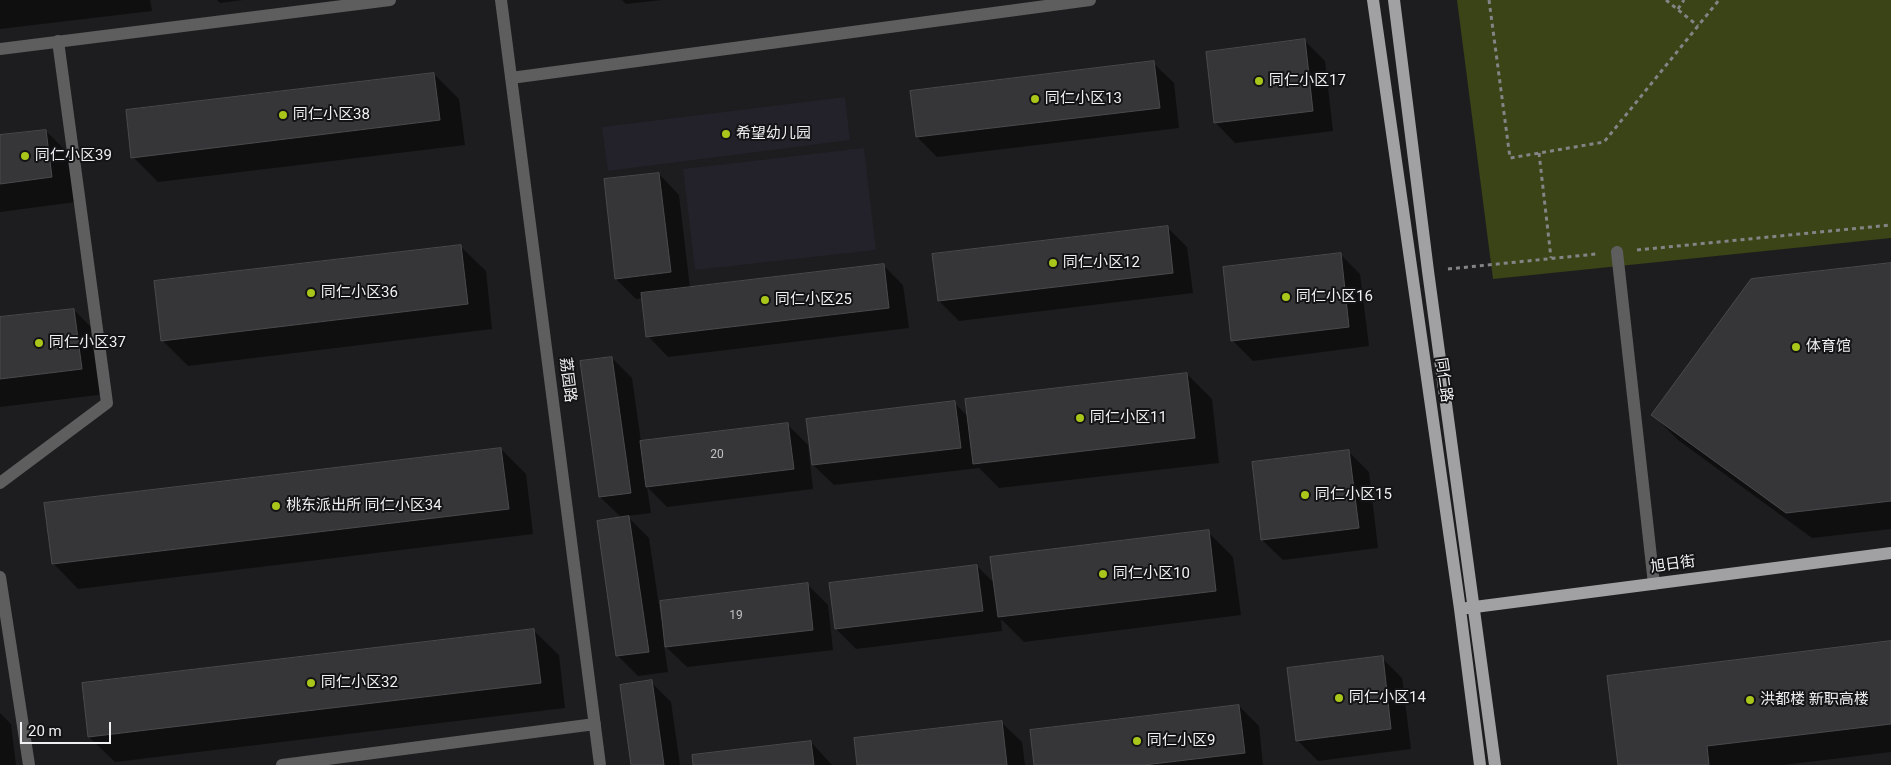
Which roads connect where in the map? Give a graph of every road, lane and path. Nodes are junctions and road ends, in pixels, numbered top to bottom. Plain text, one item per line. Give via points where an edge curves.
1 (390, 0) edge
2 (501, 0) edge
3 (1090, 0) edge
4 (1373, 0) edge
5 (1394, 0) edge
6 (1488, 0) edge
7 (1666, 0) edge
8 (1684, 0) edge
9 (1720, 0) edge
10 (1678, 10) junction
11 (1698, 26) junction
12 (58, 42) junction
13 (0, 49) edge
14 (511, 78) junction
15 (1539, 153) junction
16 (1891, 225) edge
17 (1618, 252) junction
18 (1551, 258) junction
19 (1428, 271) junction
20 (0, 483) edge
21 (1891, 553) edge
22 (0, 577) edge
23 (1654, 584) junction
24 (1474, 607) junction
25 (1460, 609) junction
26 (594, 724) junction
27 (29, 765) edge
28 (282, 765) edge
29 (600, 765) edge
30 (1480, 765) edge
31 (1495, 765) edge

1 - 12 street
2 - 14 street, 荔园路
3 - 14 street
4 - 25 main road, 同仁路
5 - 19 main road, 同仁路
6 - 15 path via 1510,158
7 - 10 path
8 - 10 path
9 - 11 path
10 - 11 path
11 - 15 path via 1604,142
12 - 13 street
12 - 20 street via 107,403
14 - 26 street, 荔园路
15 - 18 path
16 - 17 path
17 - 18 path
17 - 23 street
18 - 19 path
19 - 24 main road, 同仁路
21 - 23 main road, 旭日街
22 - 27 street
23 - 24 main road, 旭日街
24 - 25 main road, 旭日街
24 - 31 main road, 同仁路
25 - 30 main road, 同仁路
26 - 28 street
26 - 29 street, 荔园路

